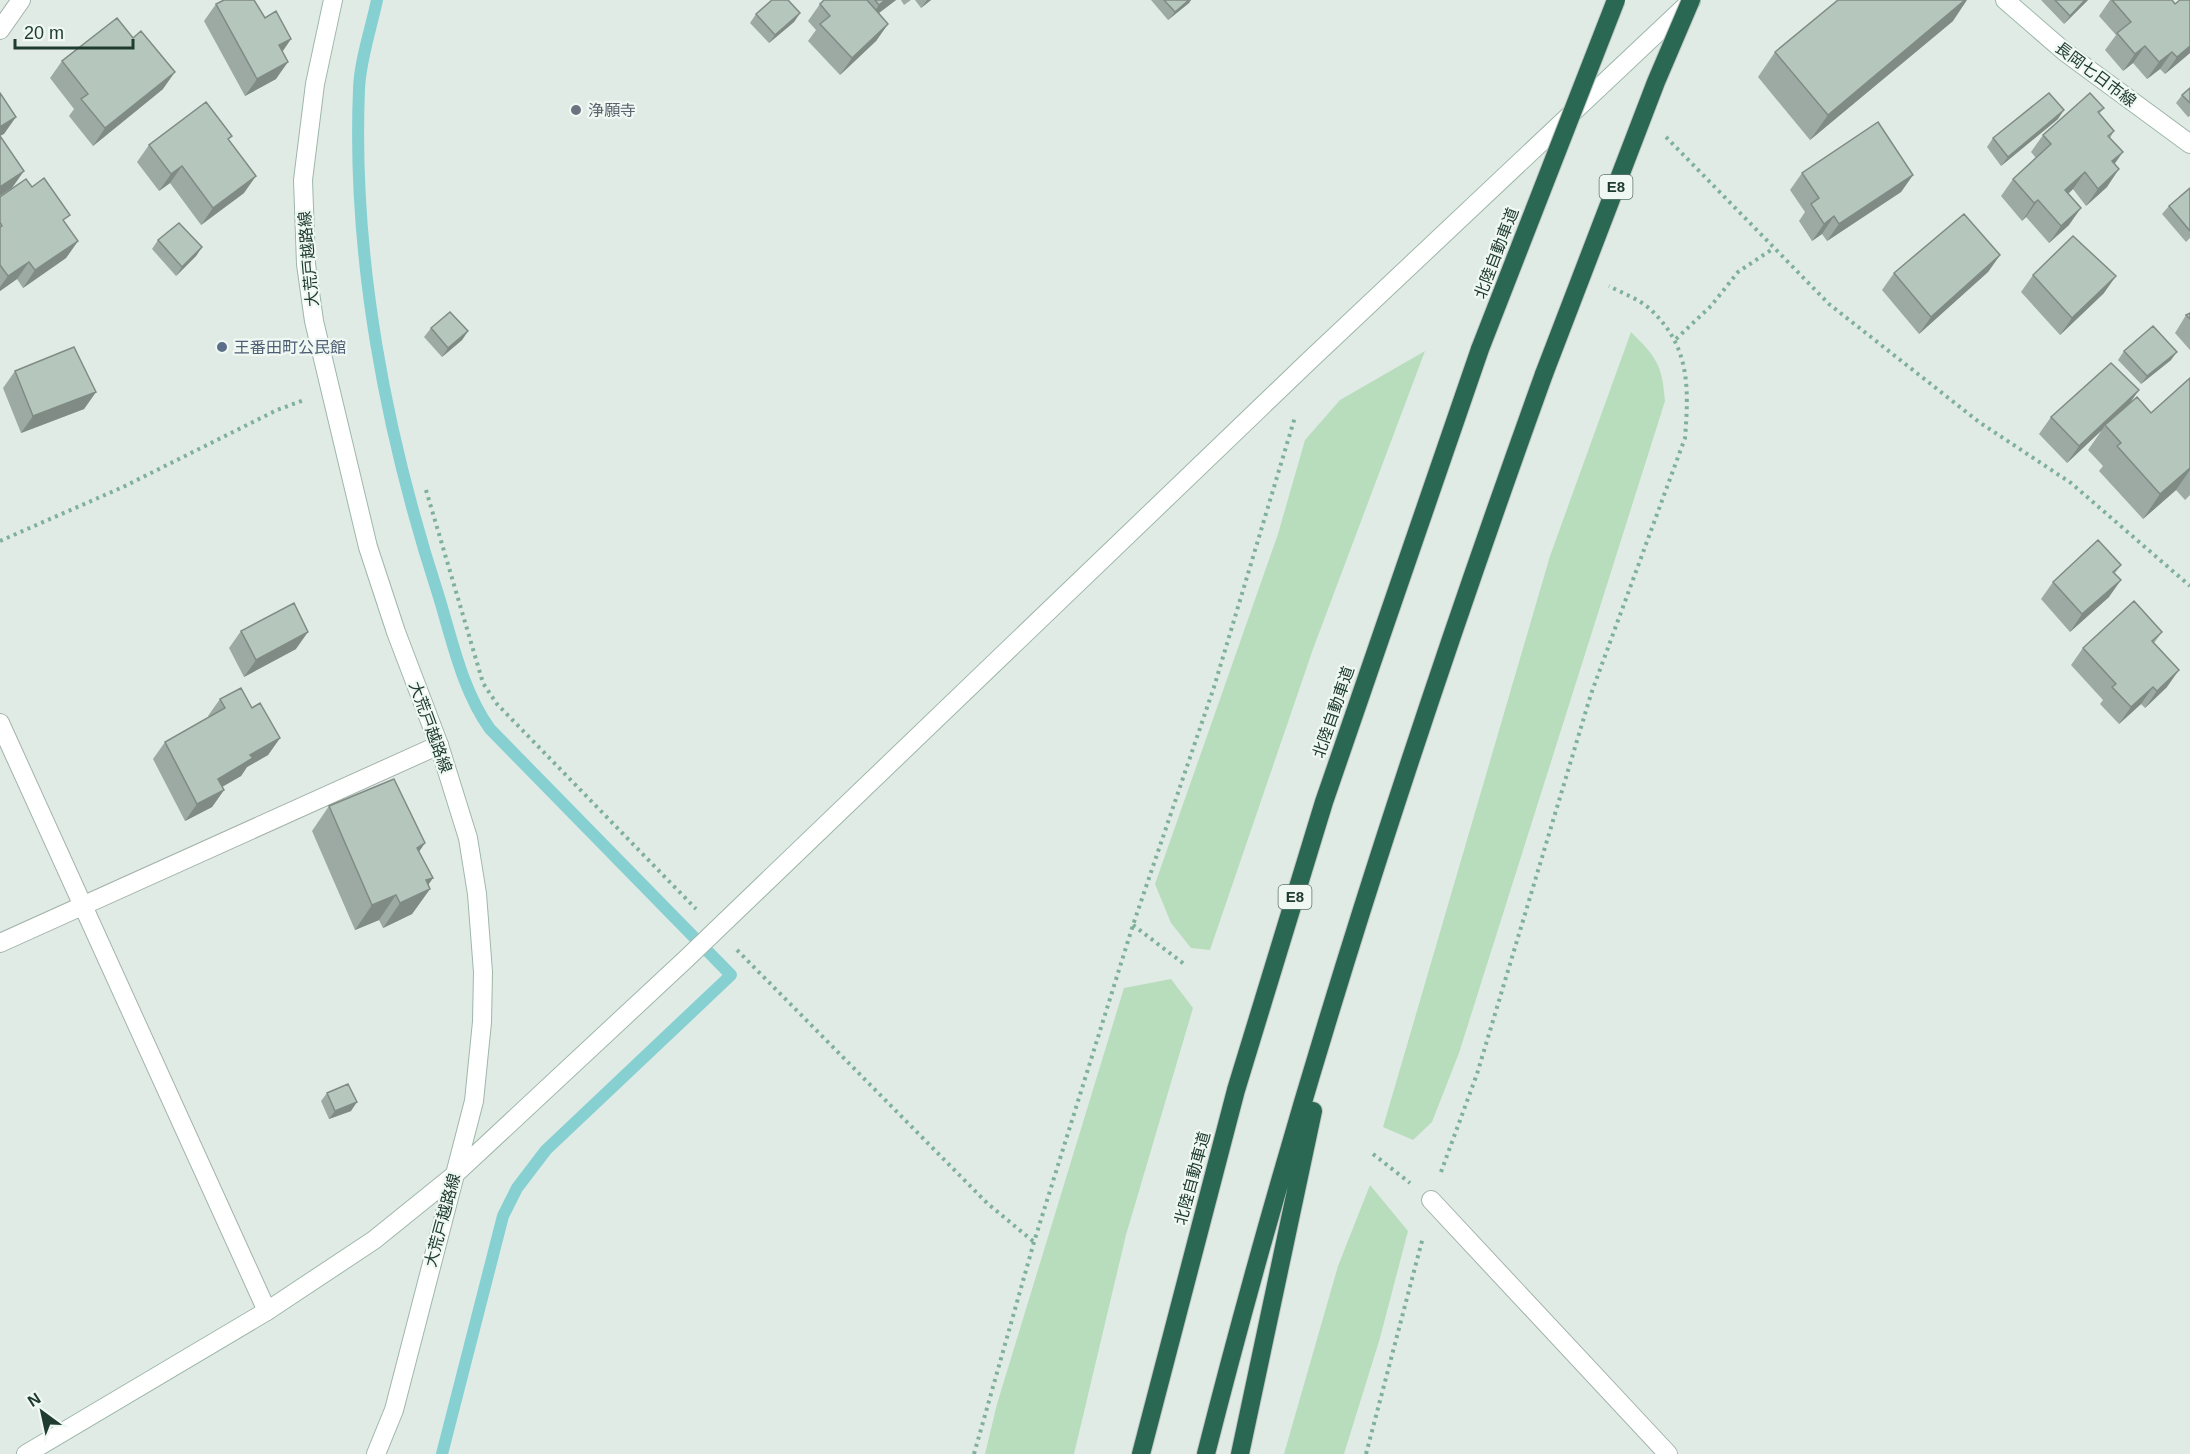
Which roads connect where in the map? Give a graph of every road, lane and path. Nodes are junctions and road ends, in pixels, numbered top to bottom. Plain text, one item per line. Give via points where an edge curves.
1 (21, 0) edge
2 (333, 0) edge
3 (1616, 0) edge
4 (1691, 0) edge
5 (2005, 0) edge
6 (0, 30) edge
7 (1659, 130) dead end
8 (2190, 144) edge
9 (1774, 248) junction
10 (1608, 286) dead end
11 (1676, 339) junction
12 (329, 391) junction
13 (1296, 413) dead end
14 (426, 490) dead end
15 (0, 541) edge
16 (2190, 586) edge
17 (0, 723) edge
18 (439, 745) junction
19 (1388, 828) junction
20 (81, 907) junction
21 (1133, 925) junction
22 (716, 929) junction
23 (0, 943) edge
24 (1184, 964) dead end
25 (1373, 1154) dead end
26 (452, 1177) junction
27 (1431, 1200) junction
28 (1034, 1242) junction
29 (267, 1311) junction
30 (26, 1454) edge
31 (376, 1454) edge
32 (974, 1454) edge
33 (1141, 1454) edge
34 (1206, 1454) edge
35 (1240, 1454) edge
36 (1366, 1454) edge
37 (1668, 1454) edge

1 - 6 street
2 - 12 street, 大荒戸越路線 via 315,84 303,180 306,264
3 - 33 highway, 北陸自動車道 / E8, bridge via 1480,349 1320,813 1236,1090
4 - 19 highway, E8, bridge via 1544,374
4 - 22 street
5 - 8 street, 長岡七日市線 via 2065,52
7 - 9 path
9 - 11 path via 1738,272 1711,306
9 - 16 path via 1829,304 1979,422 2072,483
10 - 11 path via 1648,308
11 - 27 path via 1689,396 1685,438 1590,694 1477,1074
12 - 15 path via 277,410 123,487
12 - 18 street, 大荒戸越路線 via 368,547
13 - 21 path via 1214,687
14 - 22 path via 483,683 497,704
17 - 20 street
18 - 20 street
18 - 26 street, 大荒戸越路線 via 468,838 483,972 474,1101
19 - 34 highway, E8 via 1298,1119
19 - 35 highway, E8 via 1310,1120
20 - 23 street
20 - 29 street
21 - 24 path
21 - 28 path
22 - 26 street
22 - 28 path via 987,1203
25 - 27 path
26 - 29 street via 374,1240
26 - 31 street, 大荒戸越路線 via 394,1410
27 - 36 path
27 - 37 street
28 - 32 path
29 - 30 street

